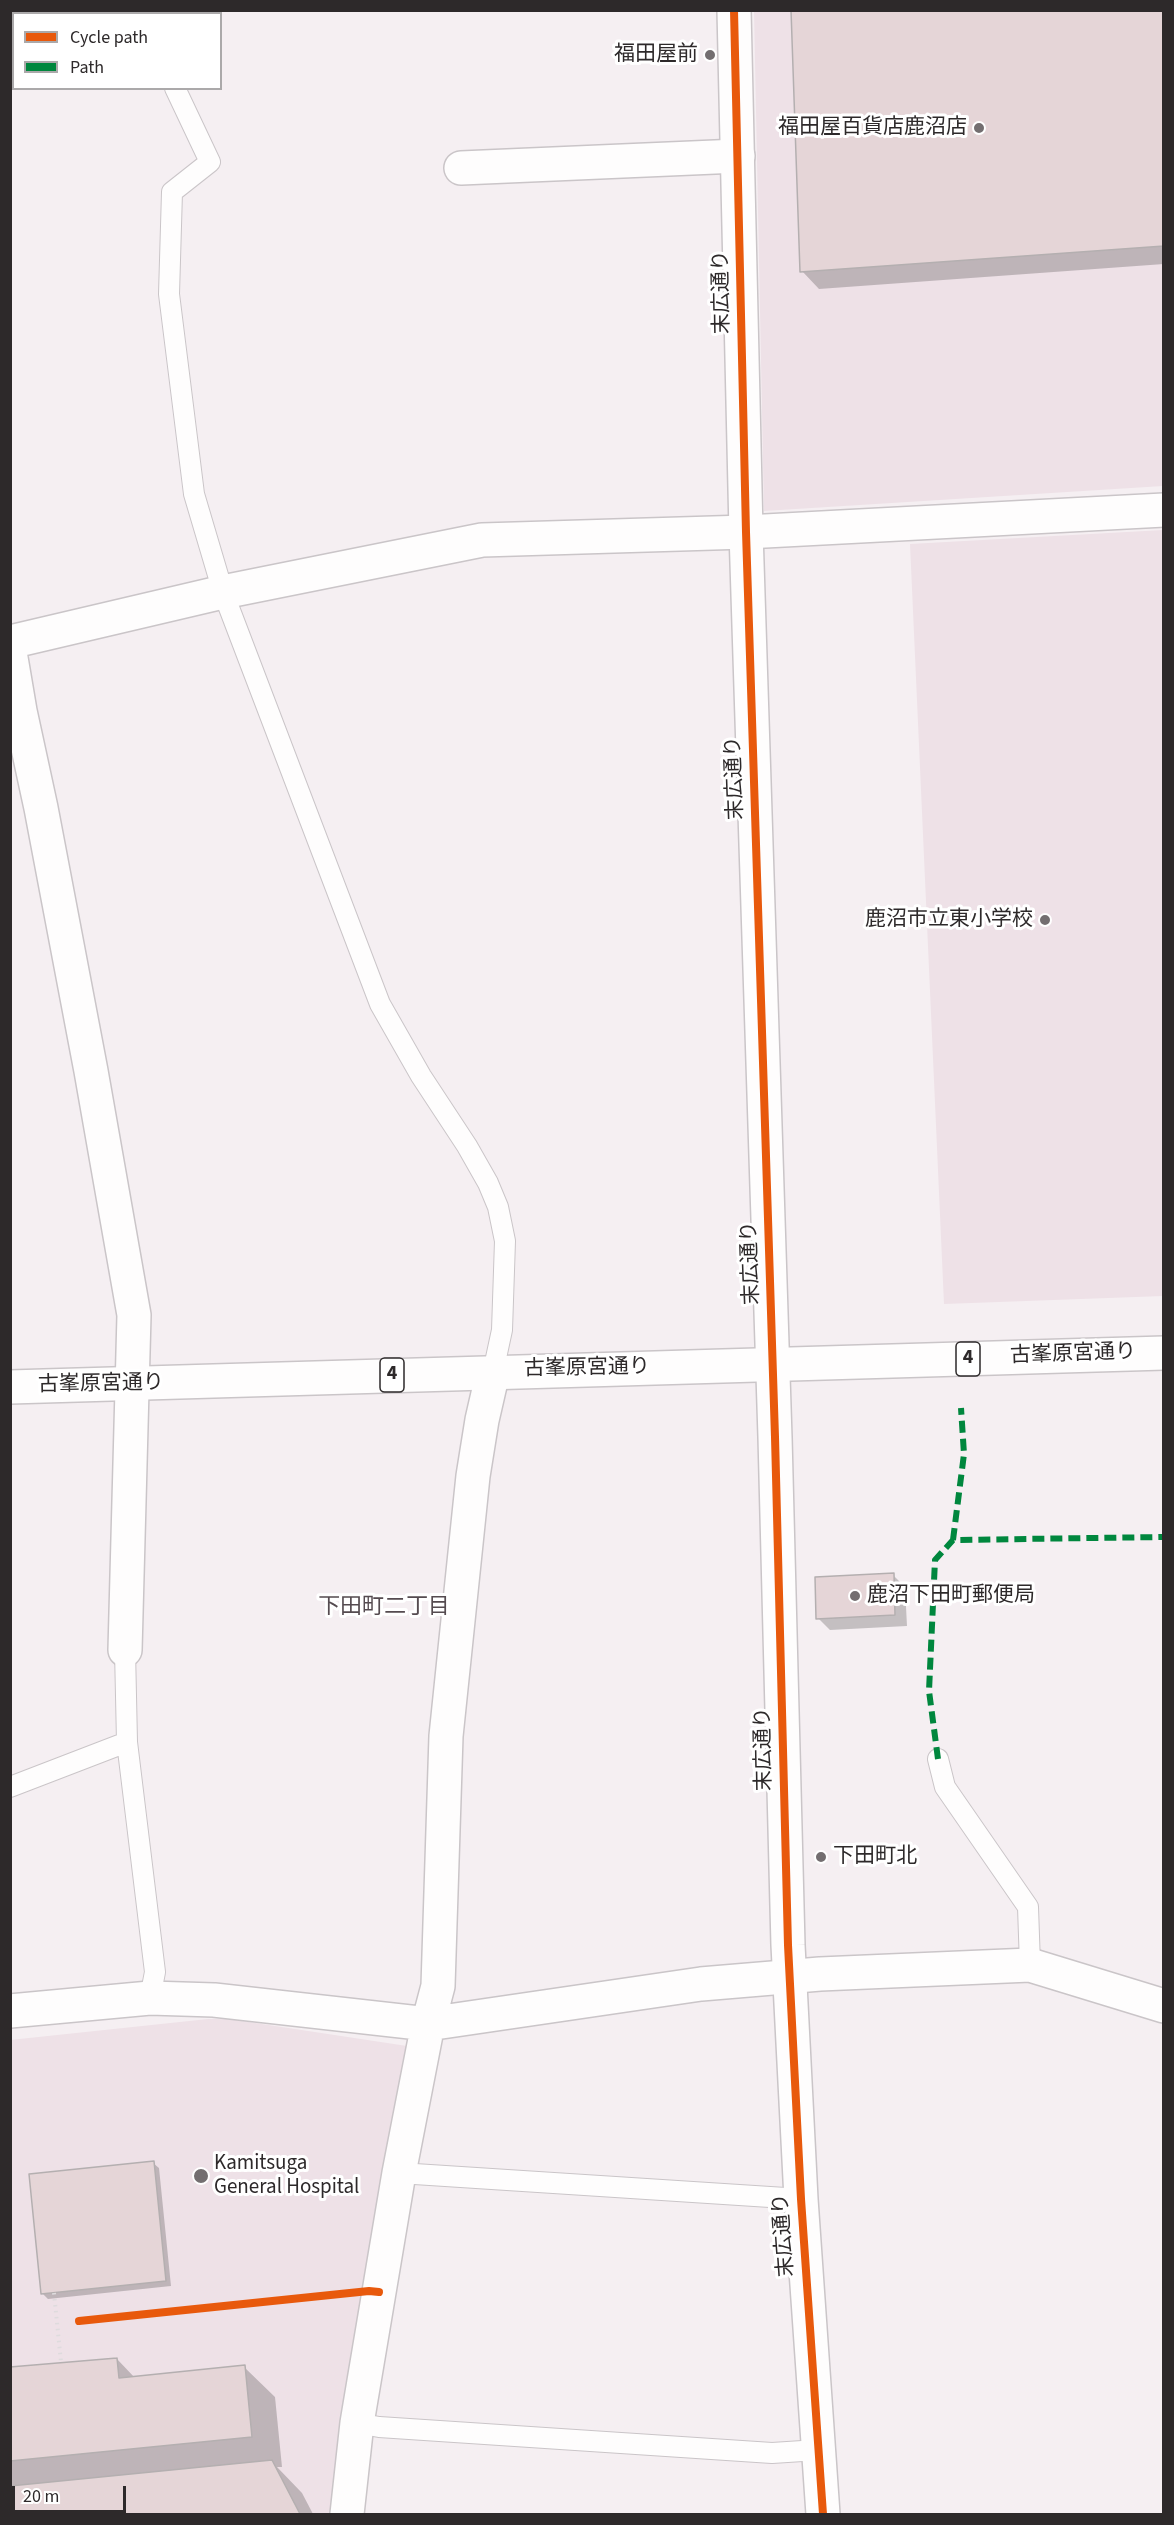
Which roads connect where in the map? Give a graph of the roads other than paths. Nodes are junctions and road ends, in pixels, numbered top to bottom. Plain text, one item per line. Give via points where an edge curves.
1 (734, 10) edge
2 (176, 90) edge
3 (738, 156) junction
4 (461, 168) dead end
5 (1164, 510) edge
6 (746, 532) junction
7 (223, 592) junction
8 (10, 642) edge
9 (10, 652) edge
10 (1164, 1353) edge
11 (773, 1364) junction
12 (493, 1372) junction
13 (133, 1384) junction
14 (10, 1387) edge
15 (125, 1650) joint
16 (128, 1742) junction
17 (938, 1758) dead end
18 (10, 1787) edge
19 (1030, 1965) junction
20 (790, 1978) junction
21 (150, 1998) junction
22 (1164, 2006) edge
23 (10, 2011) edge
24 (428, 2024) junction
25 (399, 2173) junction
26 (801, 2199) junction
27 (357, 2423) junction
28 (818, 2450) junction
29 (347, 2514) edge
30 (823, 2514) edge

1 - 3 street, 末広通り
2 - 7 lane via 210,162 172,192 169,294 194,494
3 - 4 street
3 - 6 street, 末広通り
5 - 6 street
6 - 7 street via 482,540
6 - 11 street, 末広通り
7 - 8 street
7 - 12 lane via 380,1004 467,1146 498,1207 505,1241 502,1330
9 - 13 street via 134,1315
10 - 11 street, 古峯原宮通り / 4
11 - 12 street, 古峯原宮通り / 4
11 - 20 street, 末広通り
12 - 13 street, 古峯原宮通り / 4
12 - 24 street via 473,1476 446,1736 438,1986
13 - 14 street, 古峯原宮通り / 4
13 - 15 street
15 - 16 lane
16 - 18 lane
16 - 21 lane via 155,1972
17 - 19 lane via 945,1787 1028,1907
19 - 20 street
19 - 22 street
20 - 24 street via 701,1984
20 - 26 street, 末広通り
21 - 23 street
21 - 24 street via 214,2000
24 - 25 street
25 - 26 lane
25 - 27 street
26 - 28 street, 末広通り
27 - 28 lane via 772,2453
27 - 29 street
28 - 30 street, 末広通り

